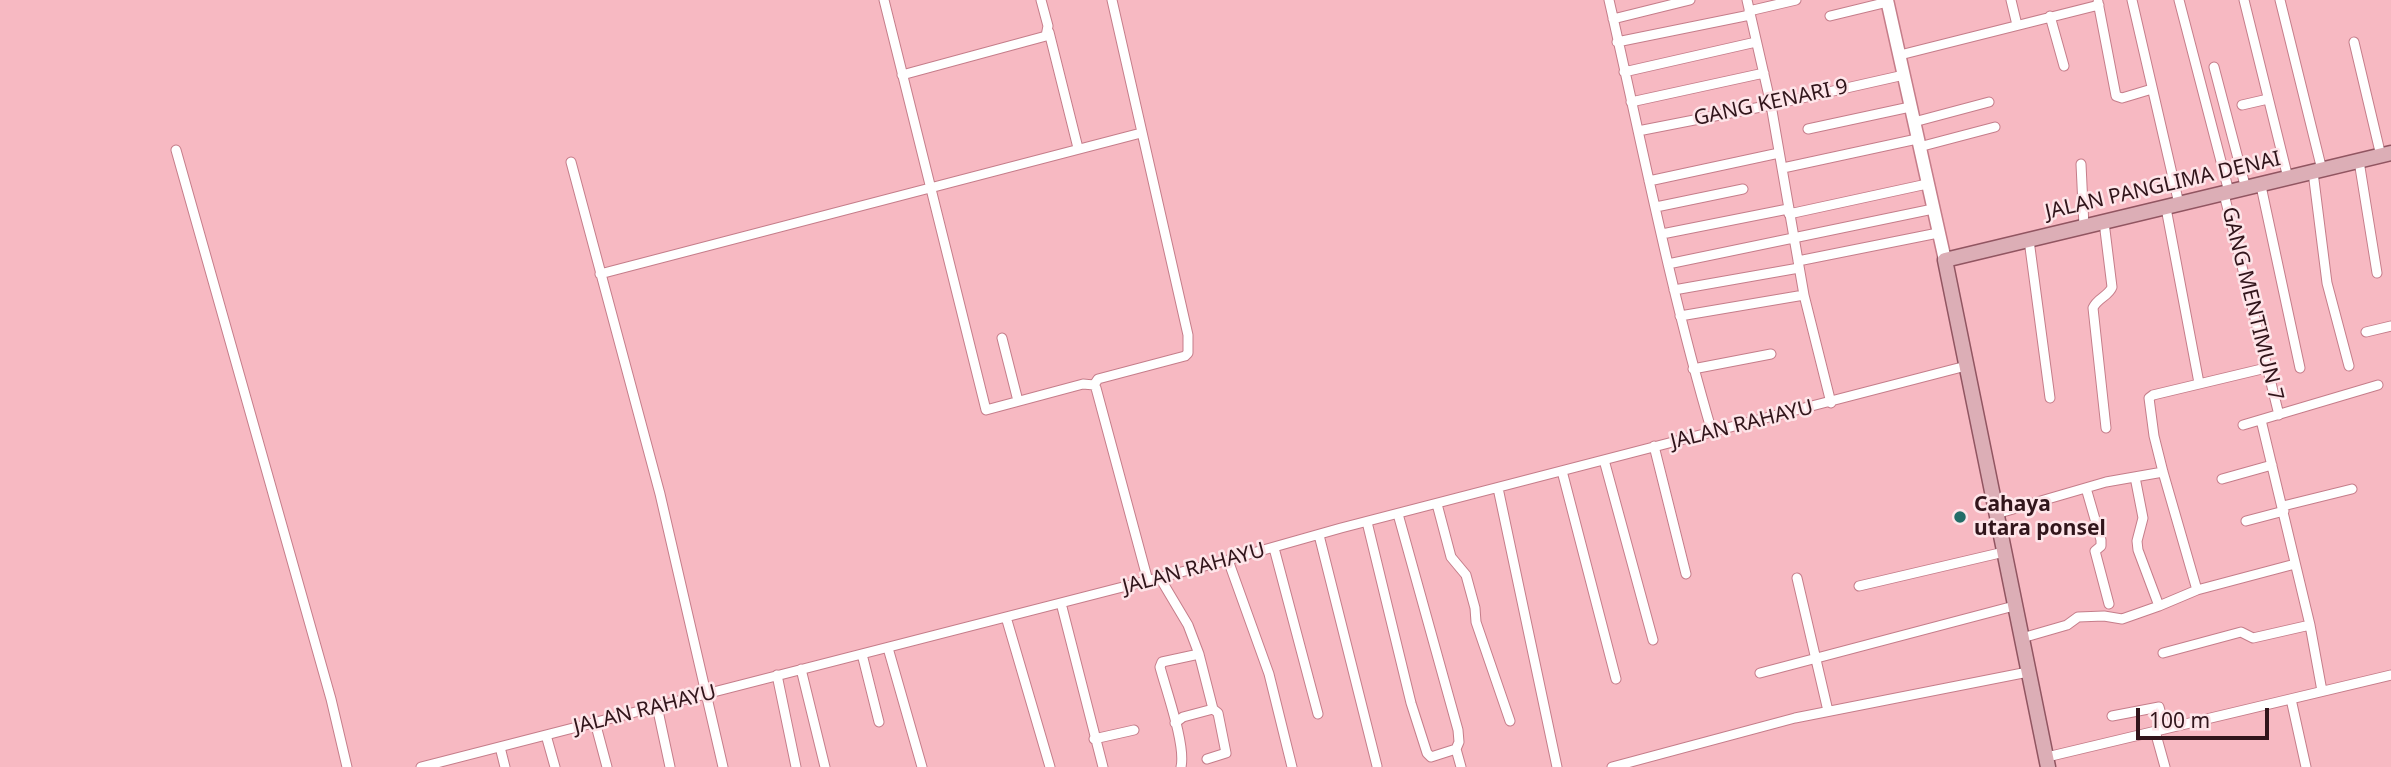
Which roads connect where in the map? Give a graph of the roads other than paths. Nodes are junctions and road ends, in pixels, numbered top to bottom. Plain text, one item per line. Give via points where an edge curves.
1 (884, 0) edge
2 (1041, 0) edge
3 (1112, 0) edge
4 (1609, 0) edge
5 (1690, 0) edge
6 (1747, 0) edge
7 (1796, 0) edge
8 (2011, 0) edge
9 (2132, 0) edge
10 (2179, 0) edge
11 (2244, 0) edge
12 (2280, 0) edge
13 (1888, 1) edge
14 (2098, 3) edge
15 (1750, 13) junction
16 (1830, 16) dead end
17 (2050, 16) junction
18 (1614, 19) junction
19 (2017, 24) junction
20 (1049, 32) junction
21 (1617, 42) junction
22 (1756, 42) junction
23 (2354, 42) dead end
24 (1900, 55) junction
25 (2064, 66) dead end
26 (2214, 67) dead end
27 (1624, 72) junction
28 (1764, 73) junction
29 (902, 75) junction
30 (1904, 75) junction
31 (2152, 89) junction
32 (2268, 99) junction
33 (1631, 102) junction
34 (1989, 102) dead end
35 (1771, 105) junction
36 (2242, 105) dead end
37 (1910, 107) junction
38 (1914, 122) junction
39 (1995, 127) dead end
40 (1808, 130) dead end
41 (1639, 131) junction
42 (1141, 132) junction
43 (1918, 143) junction
44 (1078, 148) junction
45 (176, 150) dead end
46 (1779, 153) junction
47 (2386, 154) edge
48 (2359, 161) junction
49 (571, 162) dead end
50 (2081, 164) dead end
51 (1783, 169) junction
52 (2317, 171) junction
53 (2288, 178) junction
54 (1649, 181) junction
55 (1927, 184) junction
56 (2262, 186) junction
57 (931, 187) junction
58 (1743, 189) dead end
59 (2246, 189) junction
60 (2227, 193) junction
61 (2173, 206) junction
62 (1656, 207) junction
63 (1933, 209) junction
64 (1789, 211) junction
65 (2104, 222) junction
66 (2084, 227) junction
67 (1938, 233) junction
68 (1662, 234) junction
69 (1793, 237) junction
70 (2029, 240) junction
71 (1945, 260) junction
72 (1668, 264) junction
73 (1799, 265) junction
74 (2377, 273) dead end
75 (600, 274) junction
76 (1674, 290) junction
77 (1804, 295) junction
78 (1680, 316) junction
79 (2391, 326) edge
80 (2366, 332) dead end
81 (1002, 338) dead end
82 (1771, 354) dead end
83 (1966, 366) junction
84 (2348, 366) dead end
85 (2266, 368) junction
86 (2300, 368) dead end
87 (1693, 369) junction
88 (2199, 383) junction
89 (1094, 385) junction
90 (2378, 385) dead end
91 (2050, 398) dead end
92 (1018, 401) junction
93 (1831, 403) junction
94 (2279, 415) junction
95 (2260, 420) junction
96 (2243, 425) dead end
97 (2106, 428) dead end
98 (1712, 432) junction
99 (1654, 446) junction
100 (1604, 460) junction
101 (2272, 465) junction
102 (1562, 471) junction
103 (2163, 472) junction
104 (2135, 477) junction
105 (2222, 479) dead end
106 (1498, 488) junction
107 (2086, 488) junction
108 (2352, 489) dead end
109 (1437, 504) junction
110 (2283, 508) junction
111 (1398, 514) junction
112 (1996, 514) junction
113 (1367, 522) junction
114 (2246, 522) dead end
115 (1319, 535) junction
116 (1274, 548) junction
117 (2004, 552) junction
118 (1228, 561) junction
119 (2295, 564) junction
120 (1686, 575) dead end
121 (1160, 578) junction
122 (1797, 578) dead end
123 (1148, 581) junction
124 (1859, 586) dead end
125 (2197, 590) junction
126 (1061, 603) junction
127 (2109, 604) dead end
128 (2014, 606) junction
129 (2159, 606) junction
130 (1006, 617) junction
131 (2310, 625) junction
132 (2022, 638) junction
133 (1653, 640) dead end
134 (888, 648) junction
135 (2163, 653) dead end
136 (862, 654) junction
137 (1199, 654) junction
138 (1817, 658) junction
139 (801, 669) junction
140 (2028, 672) junction
141 (1760, 673) dead end
142 (777, 675) junction
143 (2391, 675) edge
144 (1616, 679) dead end
145 (2322, 691) junction
146 (705, 694) junction
147 (2291, 699) junction
148 (657, 706) junction
149 (1213, 709) junction
150 (1828, 711) junction
151 (1318, 714) dead end
152 (2112, 716) dead end
153 (1177, 718) junction
154 (1510, 721) dead end
155 (595, 722) junction
156 (879, 722) dead end
157 (1134, 730) dead end
158 (2160, 730) junction
159 (546, 735) junction
160 (1094, 739) junction
161 (500, 747) junction
162 (1456, 749) junction
163 (1207, 759) dead end
164 (2047, 762) edge
165 (1377, 766) edge
166 (347, 767) edge
167 (421, 767) edge
168 (505, 767) edge
169 (555, 767) edge
170 (607, 767) edge
171 (670, 767) edge
172 (723, 767) edge
173 (796, 767) edge
174 (825, 767) edge
175 (922, 767) edge
176 (1049, 767) edge
177 (1103, 767) edge
178 (1181, 767) edge
179 (1292, 767) edge
180 (1461, 767) edge
181 (1557, 767) edge
182 (1612, 767) edge
183 (2165, 767) edge
184 (2306, 767) edge

1 - 29 street
2 - 20 street
3 - 42 street
4 - 18 street
5 - 18 street
6 - 15 street
7 - 15 street
8 - 19 street
9 - 31 street
10 - 60 street, GANG MENTIMUN 7
11 - 32 street
12 - 52 street
13 - 16 street
13 - 24 street
14 - 17 street
14 - 31 street via 2116,96 2122,99
15 - 21 street
15 - 22 street
17 - 19 street
17 - 25 street
18 - 21 street
19 - 24 street
20 - 29 street via 1039,39
20 - 44 street
21 - 27 street
22 - 27 street
22 - 28 street
23 - 47 street
24 - 30 street
26 - 59 street
27 - 33 street
28 - 33 street
28 - 35 street
29 - 57 street
30 - 35 street, GANG KENARI 9
30 - 37 street
31 - 61 street
32 - 36 street
32 - 53 street
33 - 41 street
34 - 38 street
35 - 41 street, GANG KENARI 9
35 - 46 street
37 - 38 street
37 - 40 street
38 - 43 street
39 - 43 street
41 - 54 street
42 - 44 street
42 - 89 street via 1188,335 1188,353 1098,379
43 - 51 street
43 - 55 street
44 - 57 street
45 - 166 street
46 - 51 street
46 - 54 street
47 - 48 main road, JALAN PANGLIMA DENAI
48 - 52 main road, JALAN PANGLIMA DENAI
48 - 74 street
49 - 75 street
50 - 66 street
51 - 64 street
52 - 53 main road, JALAN PANGLIMA DENAI
52 - 84 street via 2327,283
53 - 56 main road, JALAN PANGLIMA DENAI
54 - 62 street
55 - 63 street
55 - 64 street
56 - 59 main road, JALAN PANGLIMA DENAI
56 - 86 street
57 - 75 street
57 - 92 street via 986,410
58 - 62 street
59 - 60 main road, JALAN PANGLIMA DENAI
60 - 61 main road, JALAN PANGLIMA DENAI
60 - 85 street, GANG MENTIMUN 7
61 - 65 main road, JALAN PANGLIMA DENAI
61 - 88 street
62 - 68 street
63 - 67 street
63 - 69 street
64 - 68 street
64 - 69 street
65 - 66 main road, JALAN PANGLIMA DENAI
65 - 97 street via 2112,289 2093,308
66 - 70 main road, JALAN PANGLIMA DENAI
67 - 71 street
67 - 73 street
68 - 72 street
69 - 72 street
69 - 73 street
70 - 71 main road, JALAN PANGLIMA DENAI
70 - 91 street
71 - 83 main road
72 - 76 street
73 - 76 street
73 - 77 street
75 - 146 street via 660,494
76 - 78 street
77 - 78 street
77 - 93 street
78 - 87 street
79 - 80 street
81 - 92 street
82 - 87 street
83 - 93 street, JALAN RAHAYU
83 - 112 main road
85 - 88 street
85 - 94 street, GANG MENTIMUN 7
87 - 98 street
88 - 103 street via 2149,398
89 - 92 street
89 - 123 street
90 - 94 street
93 - 98 street, JALAN RAHAYU
94 - 95 street
95 - 96 street
95 - 101 street
98 - 99 street, JALAN RAHAYU
99 - 100 street, JALAN RAHAYU
99 - 120 street
100 - 102 street, JALAN RAHAYU
100 - 133 street
101 - 105 street
101 - 110 street
102 - 106 street, JALAN RAHAYU
102 - 144 street
103 - 104 street
103 - 125 street
104 - 107 street
104 - 129 street via 2143,518 2138,550
106 - 109 street, JALAN RAHAYU
106 - 181 street
107 - 112 street
107 - 127 street via 2101,540 2095,551
108 - 110 street
109 - 111 street, JALAN RAHAYU
109 - 154 street via 1451,557 1466,575 1476,622
110 - 114 street
110 - 119 street
111 - 113 street, JALAN RAHAYU
111 - 162 street via 1458,730
112 - 117 main road
113 - 115 street, JALAN RAHAYU
113 - 162 street via 1427,753 1431,757
115 - 116 street, JALAN RAHAYU
115 - 165 street
116 - 118 street, JALAN RAHAYU
116 - 151 street
117 - 124 street
117 - 128 main road
118 - 121 street, JALAN RAHAYU
118 - 179 street via 1269,674
119 - 125 street
119 - 131 street
121 - 123 street, JALAN RAHAYU
121 - 137 street
122 - 138 street
123 - 126 street, JALAN RAHAYU
125 - 129 street
126 - 130 street, JALAN RAHAYU
126 - 160 street
128 - 132 main road
128 - 138 street
129 - 132 street via 2122,619 2078,617 2063,627
130 - 134 street, JALAN RAHAYU
130 - 176 street
131 - 135 street via 2253,638 2242,632
131 - 145 street
132 - 140 main road
134 - 136 street, JALAN RAHAYU
134 - 175 street
136 - 139 street, JALAN RAHAYU
136 - 156 street
137 - 149 street
137 - 153 street via 1160,664
138 - 141 street
138 - 150 street
139 - 142 street, JALAN RAHAYU
139 - 174 street
140 - 150 street
140 - 164 main road
142 - 146 street, JALAN RAHAYU
142 - 173 street
143 - 145 street
145 - 147 street
146 - 148 street, JALAN RAHAYU
146 - 172 street
147 - 158 street
147 - 184 street
148 - 155 street, JALAN RAHAYU
148 - 171 street
149 - 153 street
149 - 163 street via 1218,713 1226,753
150 - 182 street
152 - 158 street via 2159,707
153 - 178 street
155 - 159 street, JALAN RAHAYU
155 - 170 street
157 - 160 street
158 - 164 street
158 - 183 street
159 - 161 street, JALAN RAHAYU
159 - 169 street
160 - 177 street
161 - 167 street, JALAN RAHAYU
161 - 168 street
162 - 180 street

